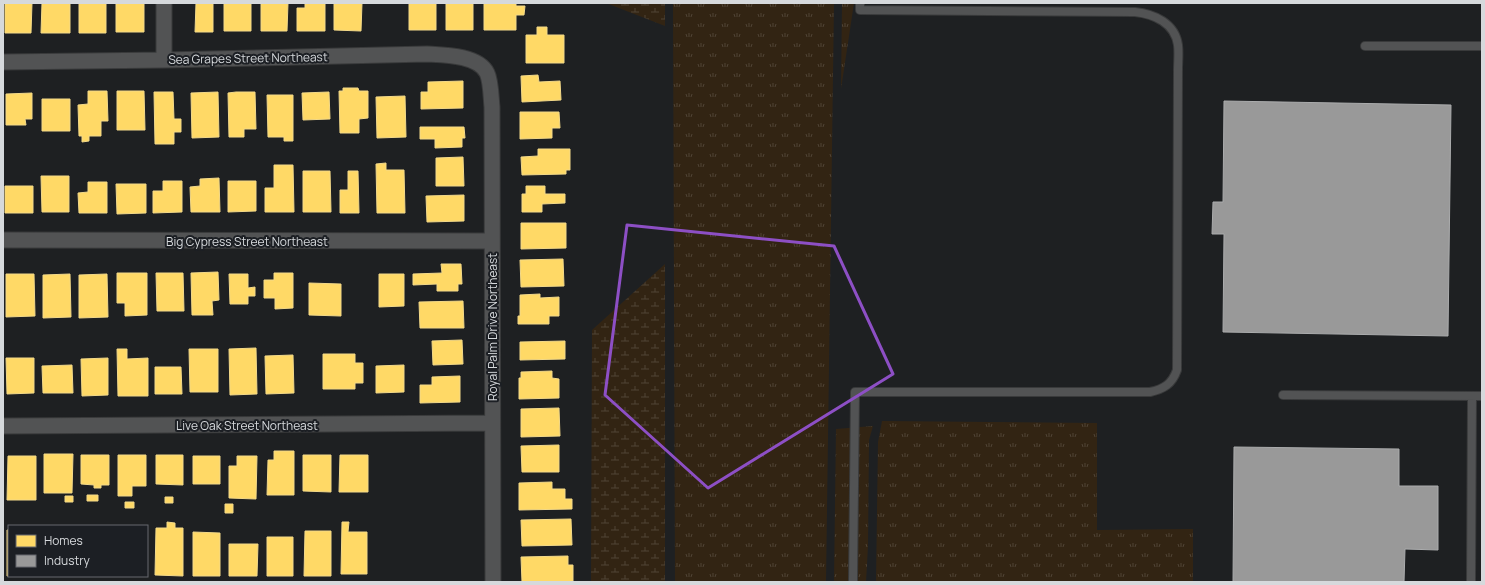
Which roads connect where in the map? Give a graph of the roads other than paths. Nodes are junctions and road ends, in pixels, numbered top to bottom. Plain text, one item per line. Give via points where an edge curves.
1 (164, 3) edge
2 (860, 3) edge
3 (1365, 46) dead end
4 (1482, 46) edge
5 (164, 60) junction
6 (3, 62) edge
7 (487, 73) joint
8 (3, 240) edge
9 (491, 241) junction
10 (1284, 395) dead end
11 (1472, 396) junction
12 (1482, 396) edge
13 (492, 424) junction
14 (3, 426) edge
15 (493, 582) edge
16 (853, 582) edge
17 (1471, 582) edge

1 - 5 street
2 - 16 lane via 860,10 1136,12 1148,13 1166,23 1176,36 1178,44 1176,370 1169,385 1150,392 855,392
3 - 4 lane
5 - 6 street, Sea Grapes Street Northeast
5 - 7 street, Sea Grapes Street Northeast via 427,54 460,57 477,63
7 - 9 street, Royal Palm Drive Northeast via 492,107
8 - 9 street, Big Cypress Street Northeast
9 - 13 street, Royal Palm Drive Northeast
10 - 11 lane
11 - 12 lane
11 - 17 lane
13 - 14 street, Live Oak Street Northeast
13 - 15 street, Royal Palm Drive Northeast

